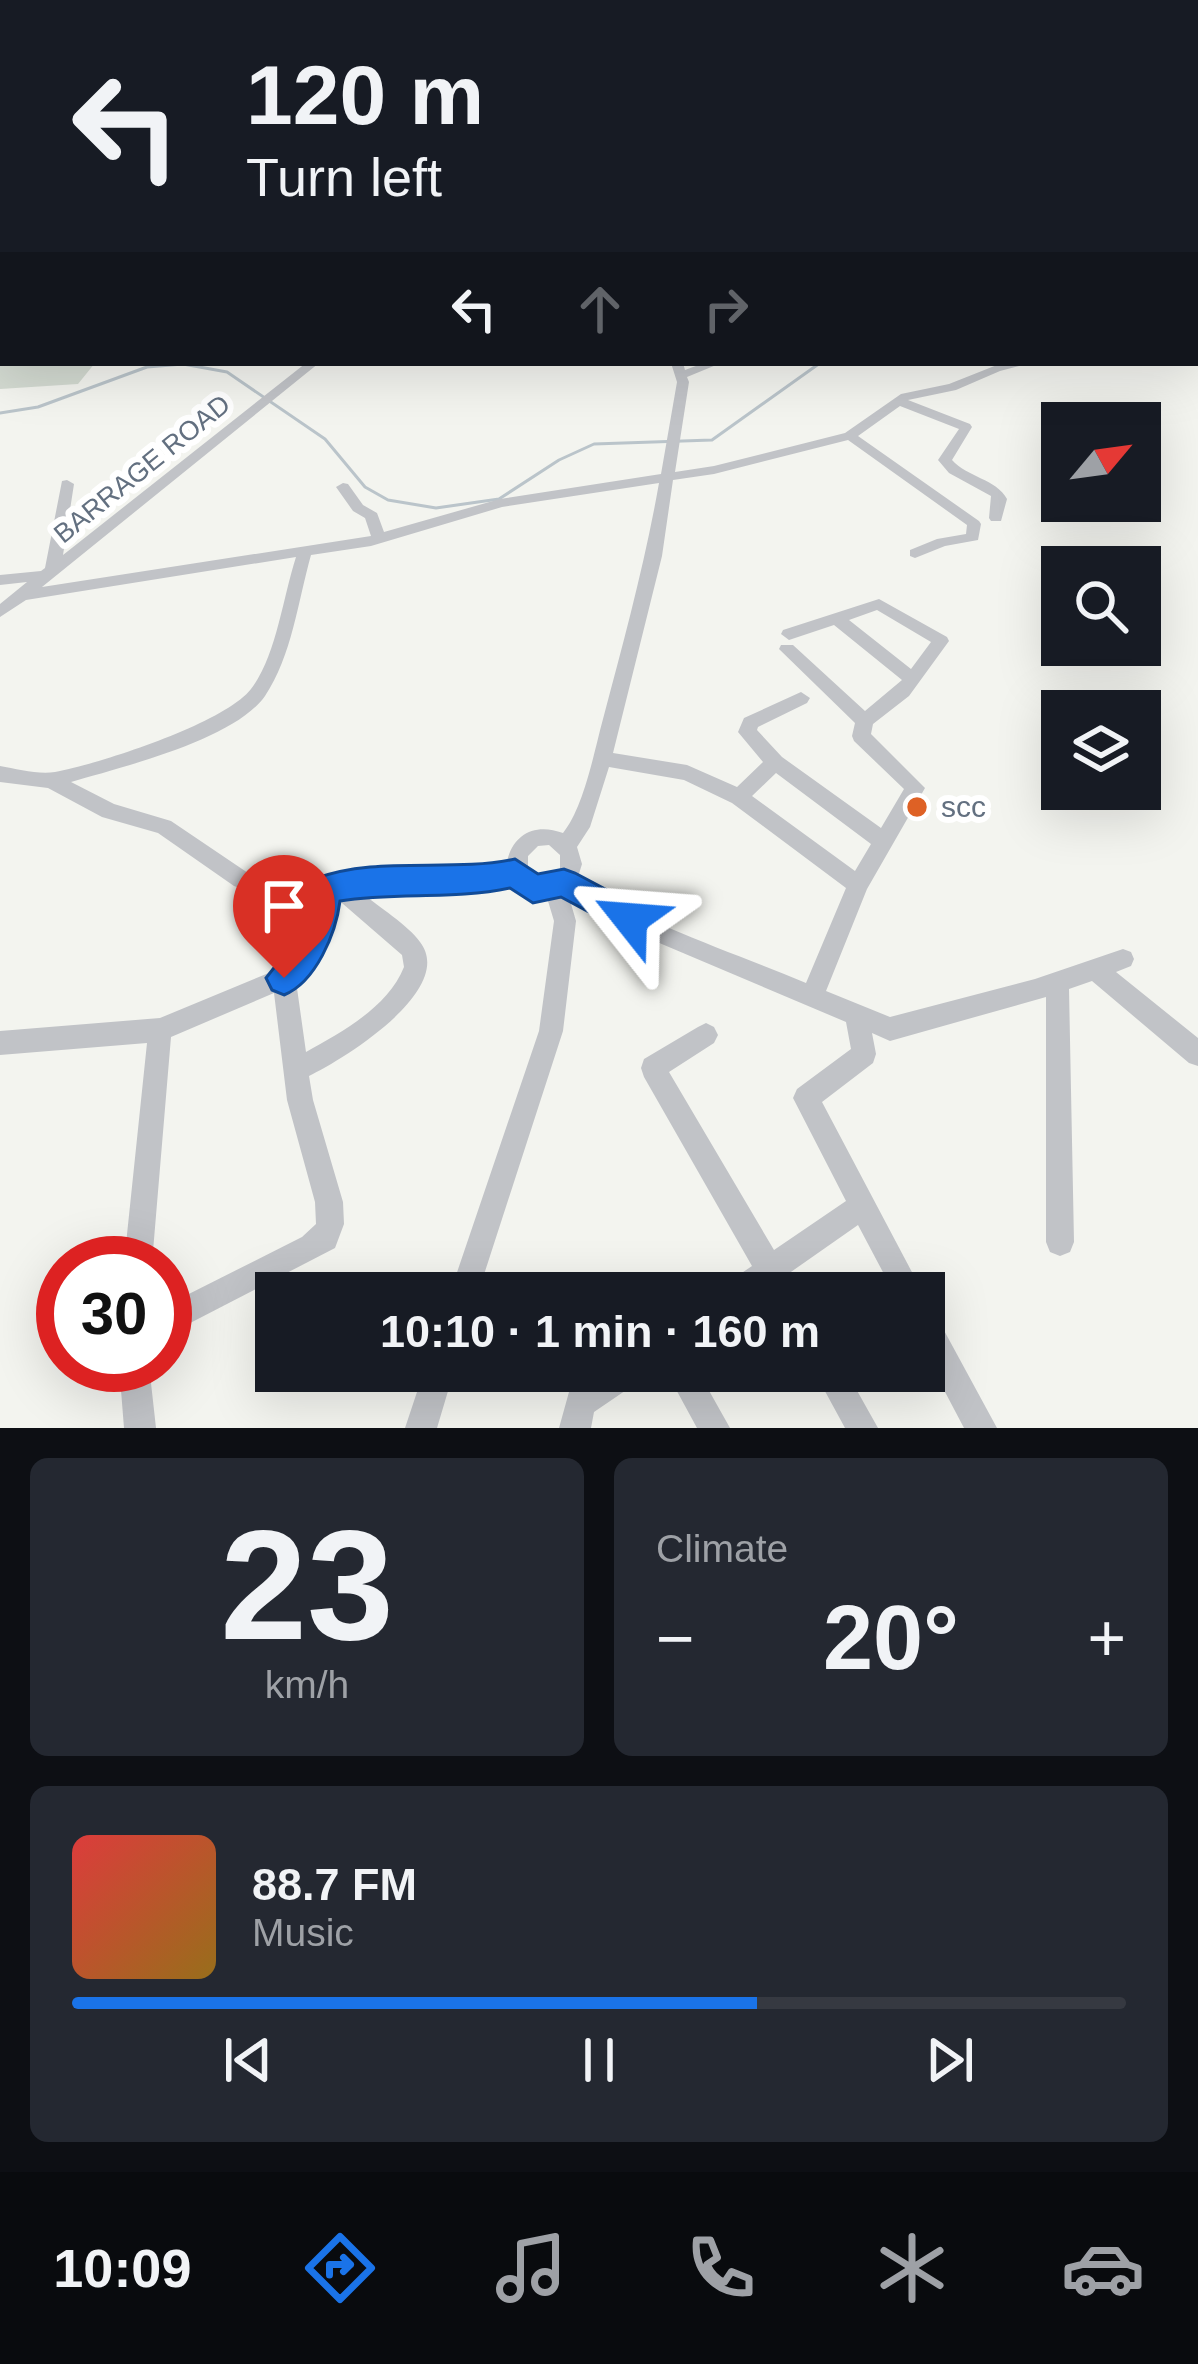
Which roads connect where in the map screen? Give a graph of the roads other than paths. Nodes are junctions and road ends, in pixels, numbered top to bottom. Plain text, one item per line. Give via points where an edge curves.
1 (309, 366) edge
2 (1015, 366) edge
3 (679, 369) edge
4 (899, 401) junction
5 (850, 436) junction
6 (668, 477) junction
7 (67, 484) dead end
8 (343, 487) dead end
9 (996, 518) dead end
10 (379, 539) junction
11 (305, 551) junction
12 (914, 554) dead end
13 (50, 574) junction
14 (0, 580) edge
15 (22, 595) junction
16 (0, 612) edge
17 (836, 618) junction
18 (913, 680) junction
19 (801, 698) dead end
20 (865, 721) junction
21 (602, 758) junction
22 (775, 762) junction
23 (0, 773) edge
24 (51, 781) junction
25 (739, 797) junction
26 (885, 843) junction
27 (565, 846) junction
28 (515, 873) junction
29 (559, 885) junction
30 (858, 885) junction
31 (333, 888) junction
32 (1123, 959) dead end
33 (1094, 968) junction
34 (284, 978) junction
35 (1057, 980) junction
36 (812, 998) junction
37 (857, 1016) junction
38 (160, 1030) junction
39 (706, 1035) dead end
40 (0, 1043) edge
41 (1198, 1054) edge
42 (296, 1069) junction
43 (862, 1206) junction
44 (141, 1236) edge
45 (1060, 1242) dead end
46 (471, 1272) edge
47 (770, 1272) edge
48 (787, 1272) edge
49 (898, 1272) edge
50 (192, 1307) edge
51 (945, 1361) edge
52 (137, 1392) edge
53 (432, 1392) edge
54 (596, 1392) edge
55 (693, 1392) edge
56 (841, 1392) edge
57 (140, 1428) edge
58 (421, 1428) edge
59 (575, 1428) edge
60 (714, 1428) edge
61 (862, 1428) edge
62 (981, 1428) edge

1 - 13 street, BARRAGE ROAD
2 - 4 street
3 - 6 street
4 - 5 street
4 - 9 street via 966,427 945,460 997,493
5 - 6 street
5 - 12 street via 974,524 974,537
6 - 10 street via 500,503
6 - 21 street
7 - 13 street
8 - 10 street via 372,516
10 - 11 street
11 - 15 street
11 - 24 street via 255,697 189,736
13 - 14 street
13 - 15 street, BARRAGE ROAD
15 - 16 street, BARRAGE ROAD
17 - 18 street
17 - 18 street via 879,604 936,636 941,647
17 - 20 street via 788,641
18 - 20 street
19 - 22 street via 750,723 747,732
20 - 26 street via 861,736 915,788
21 - 25 street via 687,772
21 - 27 street via 580,827
22 - 25 street
22 - 26 street
23 - 24 street
24 - 31 street via 109,811 164,826 242,880 283,895
25 - 30 street
26 - 30 street
27 - 28 street via 542,838 524,845
27 - 29 street via 574,866
28 - 29 street via 533,889
28 - 31 street
29 - 36 street
29 - 46 street via 565,921 551,1030
30 - 36 street
31 - 34 street via 301,961
31 - 42 street via 419,962 401,994 349,1042
32 - 33 street
33 - 35 street
33 - 41 street
34 - 38 street
34 - 42 street
35 - 37 street via 890,1029
35 - 45 street
36 - 37 street
37 - 43 street via 864,1054 806,1097
38 - 40 street
38 - 44 street
39 - 47 street via 653,1069
42 - 50 street via 329,1202 325,1238
43 - 48 street
43 - 49 street
51 - 62 street
52 - 57 street
53 - 58 street
54 - 59 street via 580,1403
55 - 60 street
56 - 61 street

